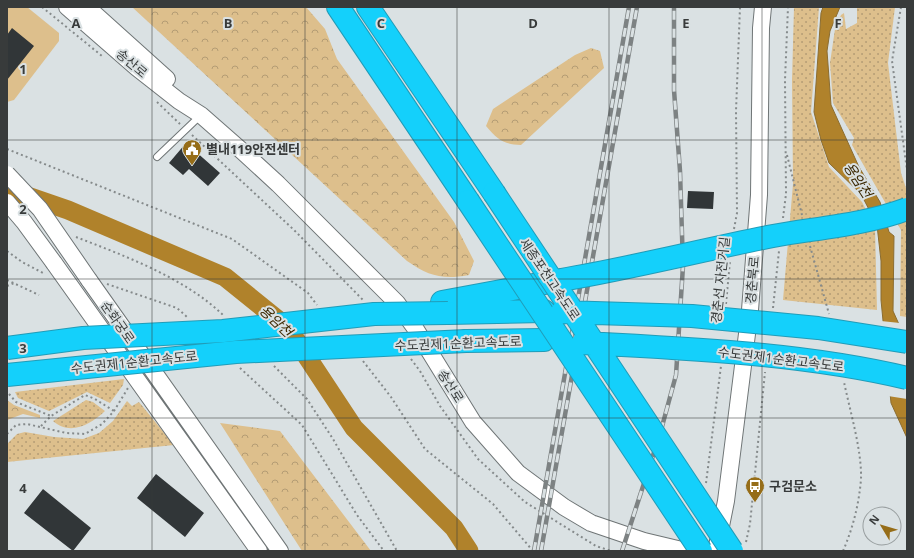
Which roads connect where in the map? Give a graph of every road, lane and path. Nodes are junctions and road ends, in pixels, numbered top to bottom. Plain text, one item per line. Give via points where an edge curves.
1 (42, 7) edge
2 (54, 7) edge
3 (67, 7) edge
4 (87, 7) edge
5 (100, 7) edge
6 (338, 7) edge
7 (368, 7) edge
8 (740, 7) edge
9 (763, 7) edge
10 (788, 7) edge
11 (901, 7) edge
12 (102, 56) dead end
13 (141, 64) junction
14 (156, 101) dead end
15 (201, 115) junction
16 (186, 130) junction
17 (157, 157) dead end
18 (907, 170) edge
19 (7, 174) edge
20 (7, 202) edge
21 (907, 209) edge
22 (783, 224) dead end
23 (734, 234) dead end
24 (780, 246) dead end
25 (7, 251) edge
26 (731, 256) dead end
27 (51, 269) junction
28 (7, 280) edge
29 (96, 282) junction
30 (14, 283) junction
31 (7, 286) edge
32 (39, 295) dead end
33 (445, 307) junction
34 (370, 308) junction
35 (726, 311) dead end
36 (772, 313) dead end
37 (188, 319) dead end
38 (907, 342) edge
39 (7, 348) edge
40 (722, 358) dead end
41 (410, 359) dead end
42 (238, 366) dead end
43 (766, 366) dead end
44 (907, 378) edge
45 (8, 385) edge
46 (128, 388) dead end
47 (114, 411) junction
48 (51, 416) junction
49 (41, 426) junction
50 (7, 434) edge
51 (705, 488) dead end
52 (748, 533) dead end
53 (260, 551) edge
54 (280, 551) edge
55 (384, 551) edge
56 (611, 551) edge
57 (686, 551) edge
58 (700, 551) edge
59 (716, 551) edge
60 (732, 551) edge

1 - 12 path
2 - 13 street
3 - 13 street, 송산로
4 - 13 street, 송산로
5 - 13 street
6 - 58 highway, 세종포천고속도로, bridge
7 - 60 highway, 세종포천고속도로, bridge
8 - 23 path, 경춘선 자전거길 via 736,111 737,213
9 - 59 street, 경춘북로 via 760,195 750,310 727,493
10 - 22 path via 785,80 786,194
11 - 18 path via 892,61
13 - 15 street, 송산로 via 179,101
14 - 16 path
15 - 16 lane
15 - 57 street, 송산로 via 278,184 397,303 473,422 518,473 564,507 591,523 644,541
16 - 17 lane
16 - 34 path via 294,230 356,290
19 - 29 street, 순화궁로, bridge via 40,210
20 - 27 street, 순화궁로, bridge via 24,222
21 - 33 highway, bridge via 853,223 774,236
24 - 36 path
25 - 27 path via 22,262
26 - 35 path, 경춘선 자전거길
27 - 53 street, 순화궁로
28 - 30 path
29 - 37 path via 109,283 177,308
29 - 54 street, 순화궁로
30 - 31 path
30 - 32 path
33 - 34 highway, 수도권제1순환고속도로, bridge
33 - 38 highway, 수도권제1순환고속도로, bridge via 692,316 818,328
34 - 39 highway, 수도권제1순환고속도로, bridge via 223,330 83,338
40 - 51 path
41 - 56 path via 478,459 525,502 596,546
42 - 55 path via 302,425 357,515
43 - 52 path
44 - 45 highway, 수도권제1순환고속도로, bridge via 810,361 694,349 544,340 466,341 236,352
45 - 48 path via 16,402
46 - 47 path
47 - 48 path via 85,395
47 - 49 path via 102,424 85,434 66,433
48 - 49 path
49 - 50 path via 16,425

